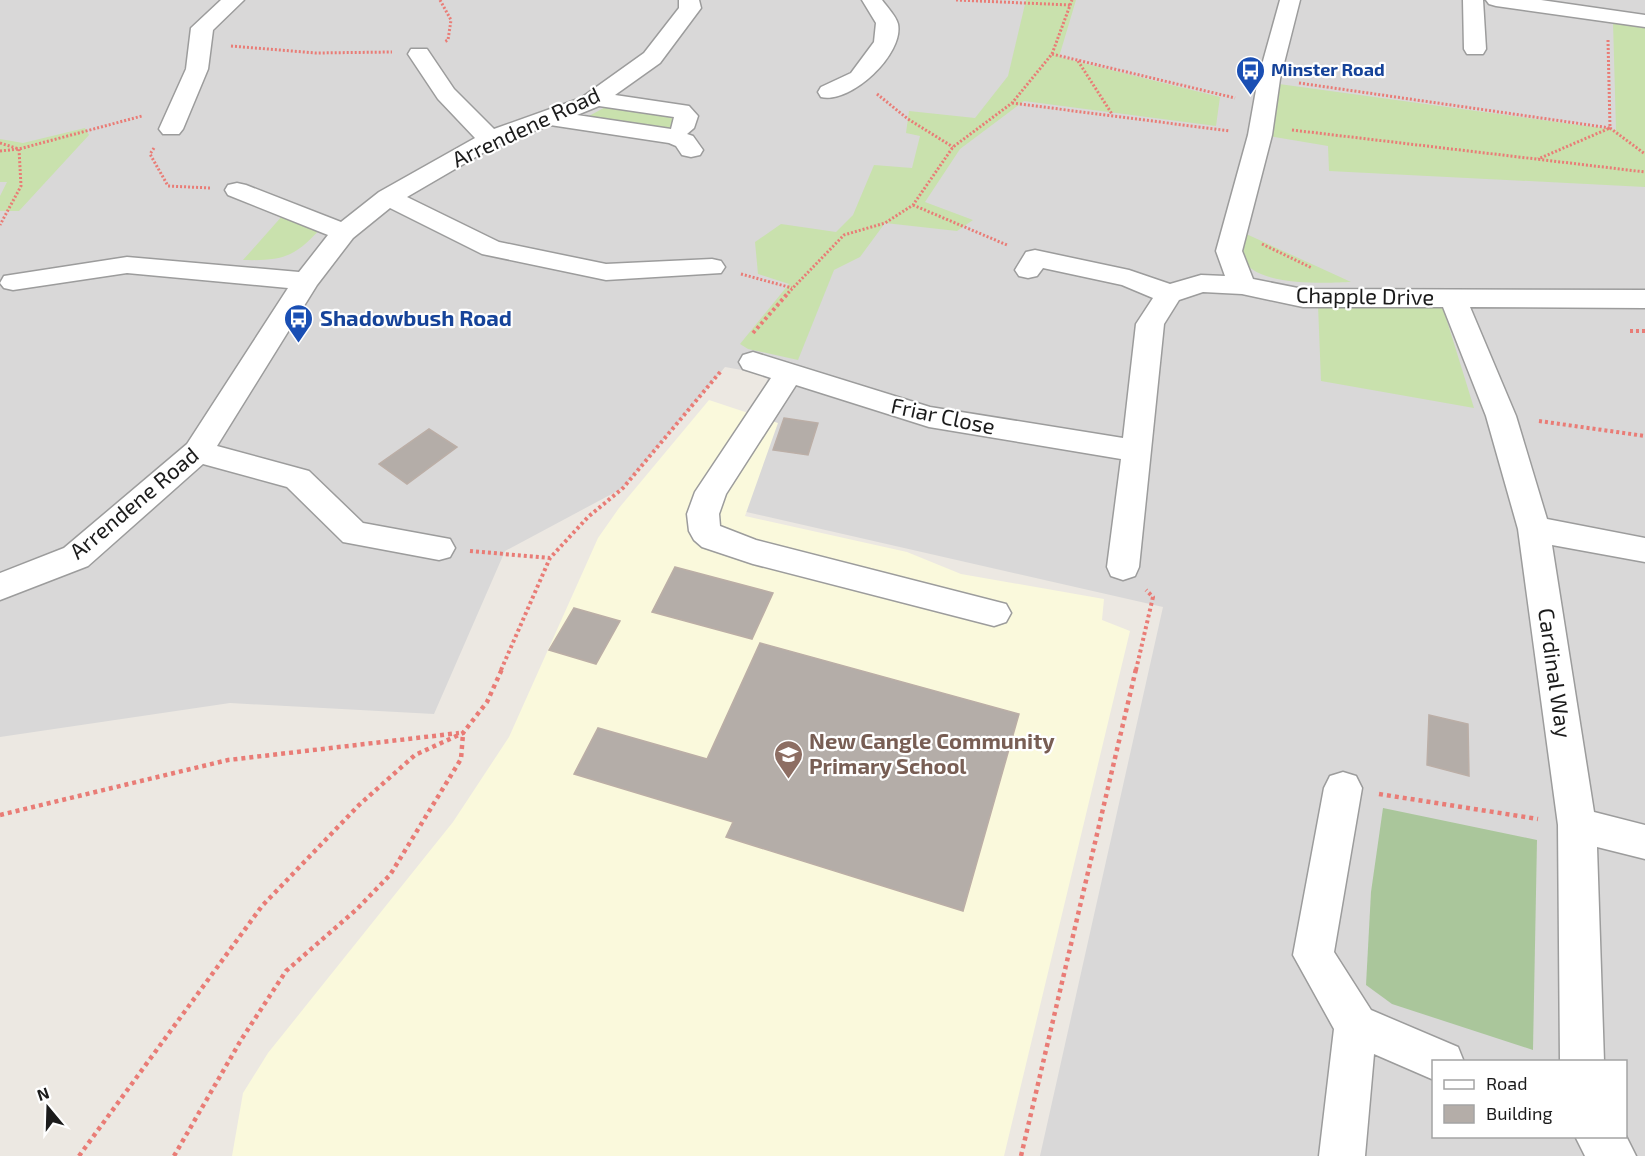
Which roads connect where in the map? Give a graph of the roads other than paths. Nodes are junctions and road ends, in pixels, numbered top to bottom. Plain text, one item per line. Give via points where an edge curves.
1 (234, 0) edge
2 (689, 0) edge
3 (872, 0) edge
4 (1290, 0) edge
5 (1473, 0) edge
6 (1496, 0) edge
7 (1645, 21) edge
8 (1475, 49) dead end
9 (419, 54) road end
10 (829, 92) dead end
11 (595, 99) junction
12 (548, 118) junction
13 (165, 135) road end
14 (490, 139) junction
15 (237, 190) road end
16 (388, 197) junction
17 (344, 232) junction
18 (1031, 264) road end
19 (712, 267) road end
20 (4, 281) edge
21 (306, 282) junction
22 (1242, 285) junction
23 (1169, 294) junction
24 (1454, 298) junction
25 (1645, 299) edge
26 (753, 362) dead end
27 (789, 373) junction
28 (1137, 451) junction
29 (198, 452) junction
30 (1534, 529) junction
31 (439, 548) road end
32 (1645, 550) edge
33 (1124, 567) road end
34 (0, 587) edge
35 (993, 613) dead end
36 (1343, 788) road end
37 (1577, 825) junction
38 (1645, 842) edge
39 (1356, 1025) junction
40 (1438, 1060) edge
41 (1582, 1060) edge
42 (1598, 1138) edge
43 (1342, 1156) edge
44 (1613, 1156) edge

1 - 13 street via 202,28 193,79
2 - 11 street, Arrendene Road via 690,8 652,58
3 - 10 street via 887,23 885,42 859,78
4 - 22 street via 1229,251
5 - 8 street
6 - 7 street
9 - 14 street via 446,94
11 - 12 street, Arrendene Road
11 - 12 street via 681,111 686,116 687,139
12 - 14 street, Arrendene Road
14 - 16 street, Arrendene Road
15 - 17 street
16 - 17 street, Arrendene Road
16 - 19 street via 491,248 606,272
17 - 21 street, Arrendene Road
18 - 23 street via 1128,278
20 - 21 street via 126,265
21 - 29 street, Arrendene Road
22 - 23 street, Chapple Drive via 1201,283
22 - 24 street, Chapple Drive via 1303,298
23 - 28 street via 1150,324
24 - 25 street, Chapple Drive
24 - 30 street, Cardinal Way via 1501,416
26 - 27 street, Friar Close
27 - 28 street, Friar Close via 928,417
27 - 35 street via 711,492 703,513 705,531 712,538 753,552
28 - 33 street
29 - 31 street via 298,479 354,533
29 - 34 street, Arrendene Road via 76,557
30 - 32 street
30 - 37 street, Cardinal Way
36 - 39 street via 1313,955
37 - 38 street
37 - 41 street, Cardinal Way
39 - 40 street
39 - 43 street
42 - 44 street

